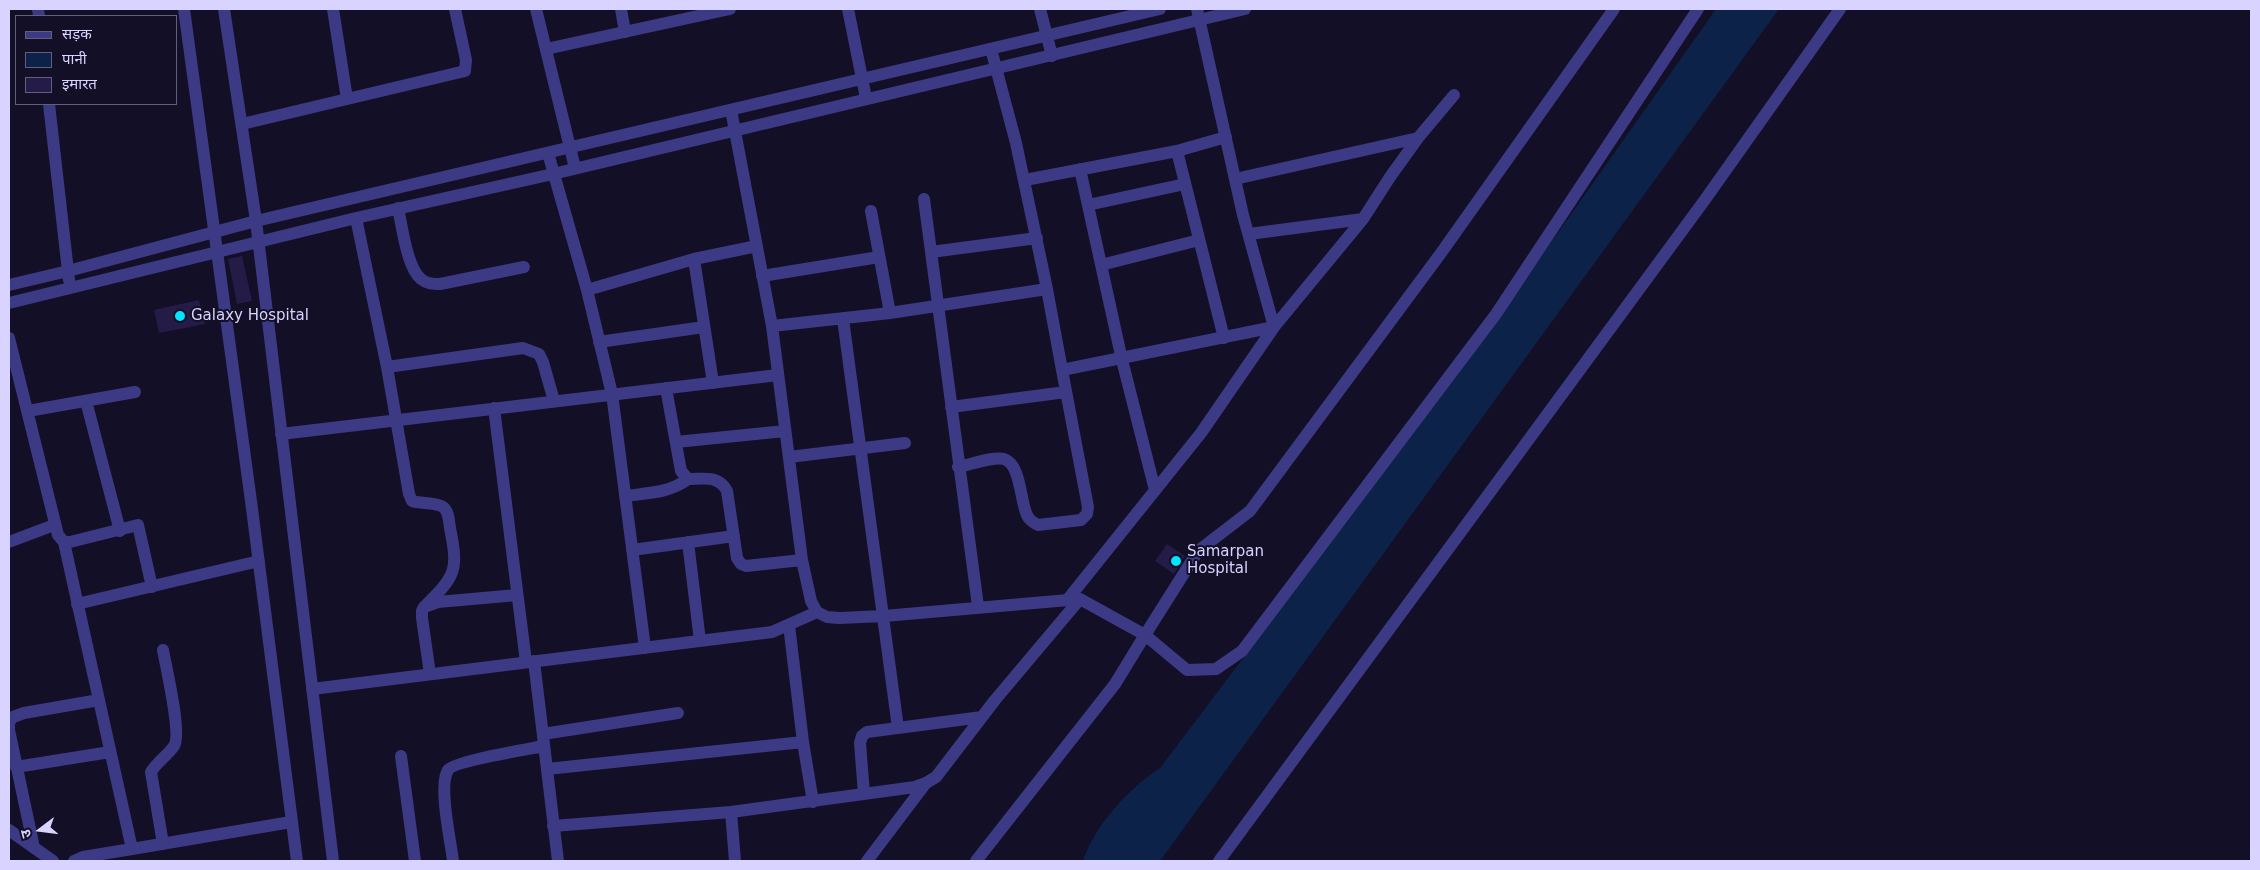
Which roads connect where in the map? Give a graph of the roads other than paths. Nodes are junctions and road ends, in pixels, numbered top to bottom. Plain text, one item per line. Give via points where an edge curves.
1 (184, 9) edge
2 (224, 9) edge
3 (333, 9) edge
4 (455, 9) edge
5 (536, 9) edge
6 (620, 9) edge
7 (730, 9) edge
8 (848, 9) edge
9 (1040, 9) edge
10 (1160, 9) edge
11 (1245, 9) edge
12 (1614, 9) edge
13 (1698, 9) edge
14 (1840, 9) edge
15 (1143, 11) edge
16 (1198, 14) edge
17 (626, 32) junction
18 (1046, 36) junction
19 (546, 49) junction
20 (991, 49) junction
21 (1052, 56) junction
22 (996, 67) junction
23 (863, 79) junction
24 (1454, 95) dead end
25 (866, 98) junction
26 (347, 99) junction
27 (49, 105) edge
28 (731, 110) junction
29 (242, 124) junction
30 (736, 130) junction
31 (1226, 137) junction
32 (1418, 138) junction
33 (570, 148) junction
34 (1177, 151) junction
35 (548, 153) junction
36 (575, 168) junction
37 (1080, 169) junction
38 (554, 174) junction
39 (1235, 179) junction
40 (1025, 180) junction
41 (1185, 184) junction
42 (924, 199) dead end
43 (1088, 205) junction
44 (398, 208) junction
45 (871, 211) dead end
46 (356, 218) junction
47 (1363, 219) junction
48 (256, 221) junction
49 (215, 232) junction
50 (1249, 234) junction
51 (1037, 238) junction
52 (1199, 240) junction
53 (258, 241) junction
54 (757, 246) junction
55 (218, 251) junction
56 (931, 252) junction
57 (879, 257) junction
58 (694, 259) junction
59 (1101, 264) junction
60 (524, 267) dead end
61 (68, 271) junction
62 (762, 276) junction
63 (9, 285) edge
64 (70, 287) junction
65 (1047, 288) junction
66 (587, 290) junction
67 (9, 303) edge
68 (939, 306) junction
69 (890, 313) junction
70 (844, 318) junction
71 (772, 326) junction
72 (704, 327) junction
73 (1274, 327) junction
74 (9, 338) edge
75 (1224, 338) junction
76 (599, 342) junction
77 (1122, 360) junction
78 (387, 368) junction
79 (1062, 370) junction
80 (778, 376) junction
81 (713, 383) junction
82 (666, 388) junction
83 (135, 392) dead end
84 (1066, 392) junction
85 (612, 394) junction
86 (86, 401) junction
87 (554, 401) junction
88 (951, 407) junction
89 (494, 408) junction
90 (28, 411) junction
91 (396, 420) junction
92 (786, 431) junction
93 (282, 434) junction
94 (676, 442) junction
95 (904, 443) dead end
96 (862, 448) junction
97 (789, 457) junction
98 (958, 467) junction
99 (688, 479) junction
100 (1155, 490) junction
101 (625, 496) junction
102 (54, 525) junction
103 (120, 531) junction
104 (734, 536) junction
105 (9, 542) edge
106 (64, 542) junction
107 (688, 542) junction
108 (632, 550) junction
109 (802, 560) junction
110 (258, 561) junction
111 (152, 586) junction
112 (517, 595) junction
113 (1074, 599) junction
114 (77, 604) junction
115 (424, 606) junction
116 (978, 606) junction
117 (817, 612) junction
118 (884, 616) junction
119 (789, 625) junction
120 (1144, 635) junction
121 (700, 641) junction
122 (645, 648) junction
123 (162, 650) dead end
124 (530, 662) junction
125 (430, 674) junction
126 (312, 689) junction
127 (99, 700) junction
128 (678, 712) dead end
129 (982, 717) junction
130 (9, 721) edge
131 (898, 728) junction
132 (543, 740) junction
133 (803, 742) junction
134 (110, 752) junction
135 (401, 756) dead end
136 (16, 767) junction
137 (547, 769) junction
138 (926, 783) junction
139 (864, 794) junction
140 (813, 802) junction
141 (731, 812) junction
142 (291, 822) junction
143 (553, 826) junction
144 (9, 830) edge
145 (162, 844) junction
146 (34, 848) junction
147 (132, 848) junction
148 (53, 861) edge
149 (74, 861) edge
150 (297, 861) edge
151 (333, 861) edge
152 (415, 861) edge
153 (453, 861) edge
154 (554, 861) edge
155 (735, 861) edge
156 (867, 861) edge
157 (976, 861) edge
158 (1219, 861) edge

1 - 49 street
2 - 29 street
3 - 26 street
4 - 26 street via 466,60 464,71
5 - 19 street
6 - 17 street
7 - 17 street
8 - 23 street
9 - 18 street
10 - 15 street
11 - 16 street
12 - 120 street via 1441,253 1250,511 1198,551
13 - 120 street via 1496,314 1242,650 1216,669 1187,670
14 - 158 street via 1704,201
15 - 18 street
16 - 21 street
16 - 31 street
17 - 19 street
18 - 20 street
18 - 21 street
19 - 33 street
20 - 22 street
20 - 23 street
21 - 22 street
22 - 25 street
22 - 40 street
23 - 25 street
23 - 28 street
24 - 32 street
25 - 30 street
26 - 29 street
27 - 61 street
28 - 30 street
28 - 33 street
29 - 48 street
30 - 36 street
30 - 54 street
31 - 34 street
31 - 39 street
32 - 39 street
32 - 47 street
33 - 35 street
33 - 36 street
34 - 37 street
34 - 41 street
35 - 38 street
35 - 48 street
36 - 38 street
37 - 40 street
37 - 43 street
38 - 44 street
38 - 66 street
39 - 50 street
40 - 51 street
41 - 43 street
41 - 52 street
42 - 56 street
43 - 59 street
44 - 46 street
44 - 60 street via 412,266 421,280 429,284
45 - 57 street
46 - 53 street
46 - 78 street
47 - 50 street
47 - 73 street
48 - 49 street
48 - 53 street
49 - 55 street
49 - 61 street
50 - 73 street
51 - 56 street
51 - 65 street
52 - 59 street
52 - 75 street
53 - 55 street
53 - 93 street
54 - 58 street
54 - 62 street
55 - 64 street
55 - 110 street
56 - 68 street
57 - 62 street
57 - 69 street
58 - 66 street
58 - 72 street
59 - 77 street
61 - 63 street
61 - 64 street
62 - 71 street
64 - 67 street
65 - 68 street
65 - 79 street
66 - 76 street
68 - 69 street
68 - 88 street
69 - 70 street
70 - 71 street
70 - 96 street
71 - 80 street
72 - 76 street
72 - 81 street
73 - 75 street
73 - 100 street via 1201,433
74 - 90 street
75 - 77 street
76 - 85 street
77 - 79 street
77 - 100 street
78 - 87 street via 523,348 539,354 544,362
78 - 91 street
79 - 84 street
80 - 81 street
80 - 92 street
81 - 82 street
82 - 85 street
82 - 94 street
83 - 86 street
84 - 88 street
84 - 98 street via 1088,507 1081,520 1048,526 1032,522 1027,516 1016,472 1004,459
85 - 87 street
85 - 101 street
86 - 90 street
86 - 103 street
87 - 89 street
88 - 98 street
89 - 91 street
89 - 112 street
90 - 102 street
91 - 93 street
91 - 115 street via 412,501 443,507 447,512 454,547 452,576
92 - 94 street
92 - 97 street
93 - 126 street
94 - 99 street via 681,471
95 - 96 street
96 - 97 street
96 - 118 street
97 - 109 street
98 - 116 street
99 - 101 street via 664,491
99 - 104 street via 712,478 724,485
100 - 113 street
101 - 108 street
102 - 105 street
102 - 106 street
103 - 106 street
103 - 111 street via 138,525
104 - 107 street
104 - 109 street via 738,558 746,566
106 - 114 street
107 - 108 street
107 - 121 street
108 - 122 street
109 - 117 street via 811,601
110 - 111 street
110 - 142 street
111 - 114 street
112 - 115 street
112 - 124 street
113 - 116 street
113 - 120 street
113 - 129 street
114 - 127 street
115 - 125 street via 422,618
116 - 118 street
117 - 118 street via 839,618
117 - 119 street
118 - 131 street
119 - 121 street via 772,632
119 - 133 street
120 - 157 street via 1115,684
121 - 122 street
122 - 124 street
123 - 145 street via 176,736 175,745 151,772
124 - 125 street
124 - 132 street
125 - 126 street
126 - 151 street
127 - 130 street via 24,713 13,716
127 - 134 street
128 - 132 street
129 - 131 street
129 - 138 street via 936,777
130 - 136 street
131 - 139 street via 867,732 862,736 860,752
132 - 137 street
132 - 153 street via 465,762 447,771 444,787
133 - 137 street
133 - 140 street
134 - 136 street
134 - 147 street
135 - 152 street
136 - 146 street
137 - 143 street
138 - 139 street
138 - 156 street
139 - 140 street
140 - 141 street
141 - 143 street
141 - 155 street
142 - 145 street
142 - 150 street
143 - 154 street
144 - 146 street
145 - 147 street
146 - 148 street
147 - 149 street

